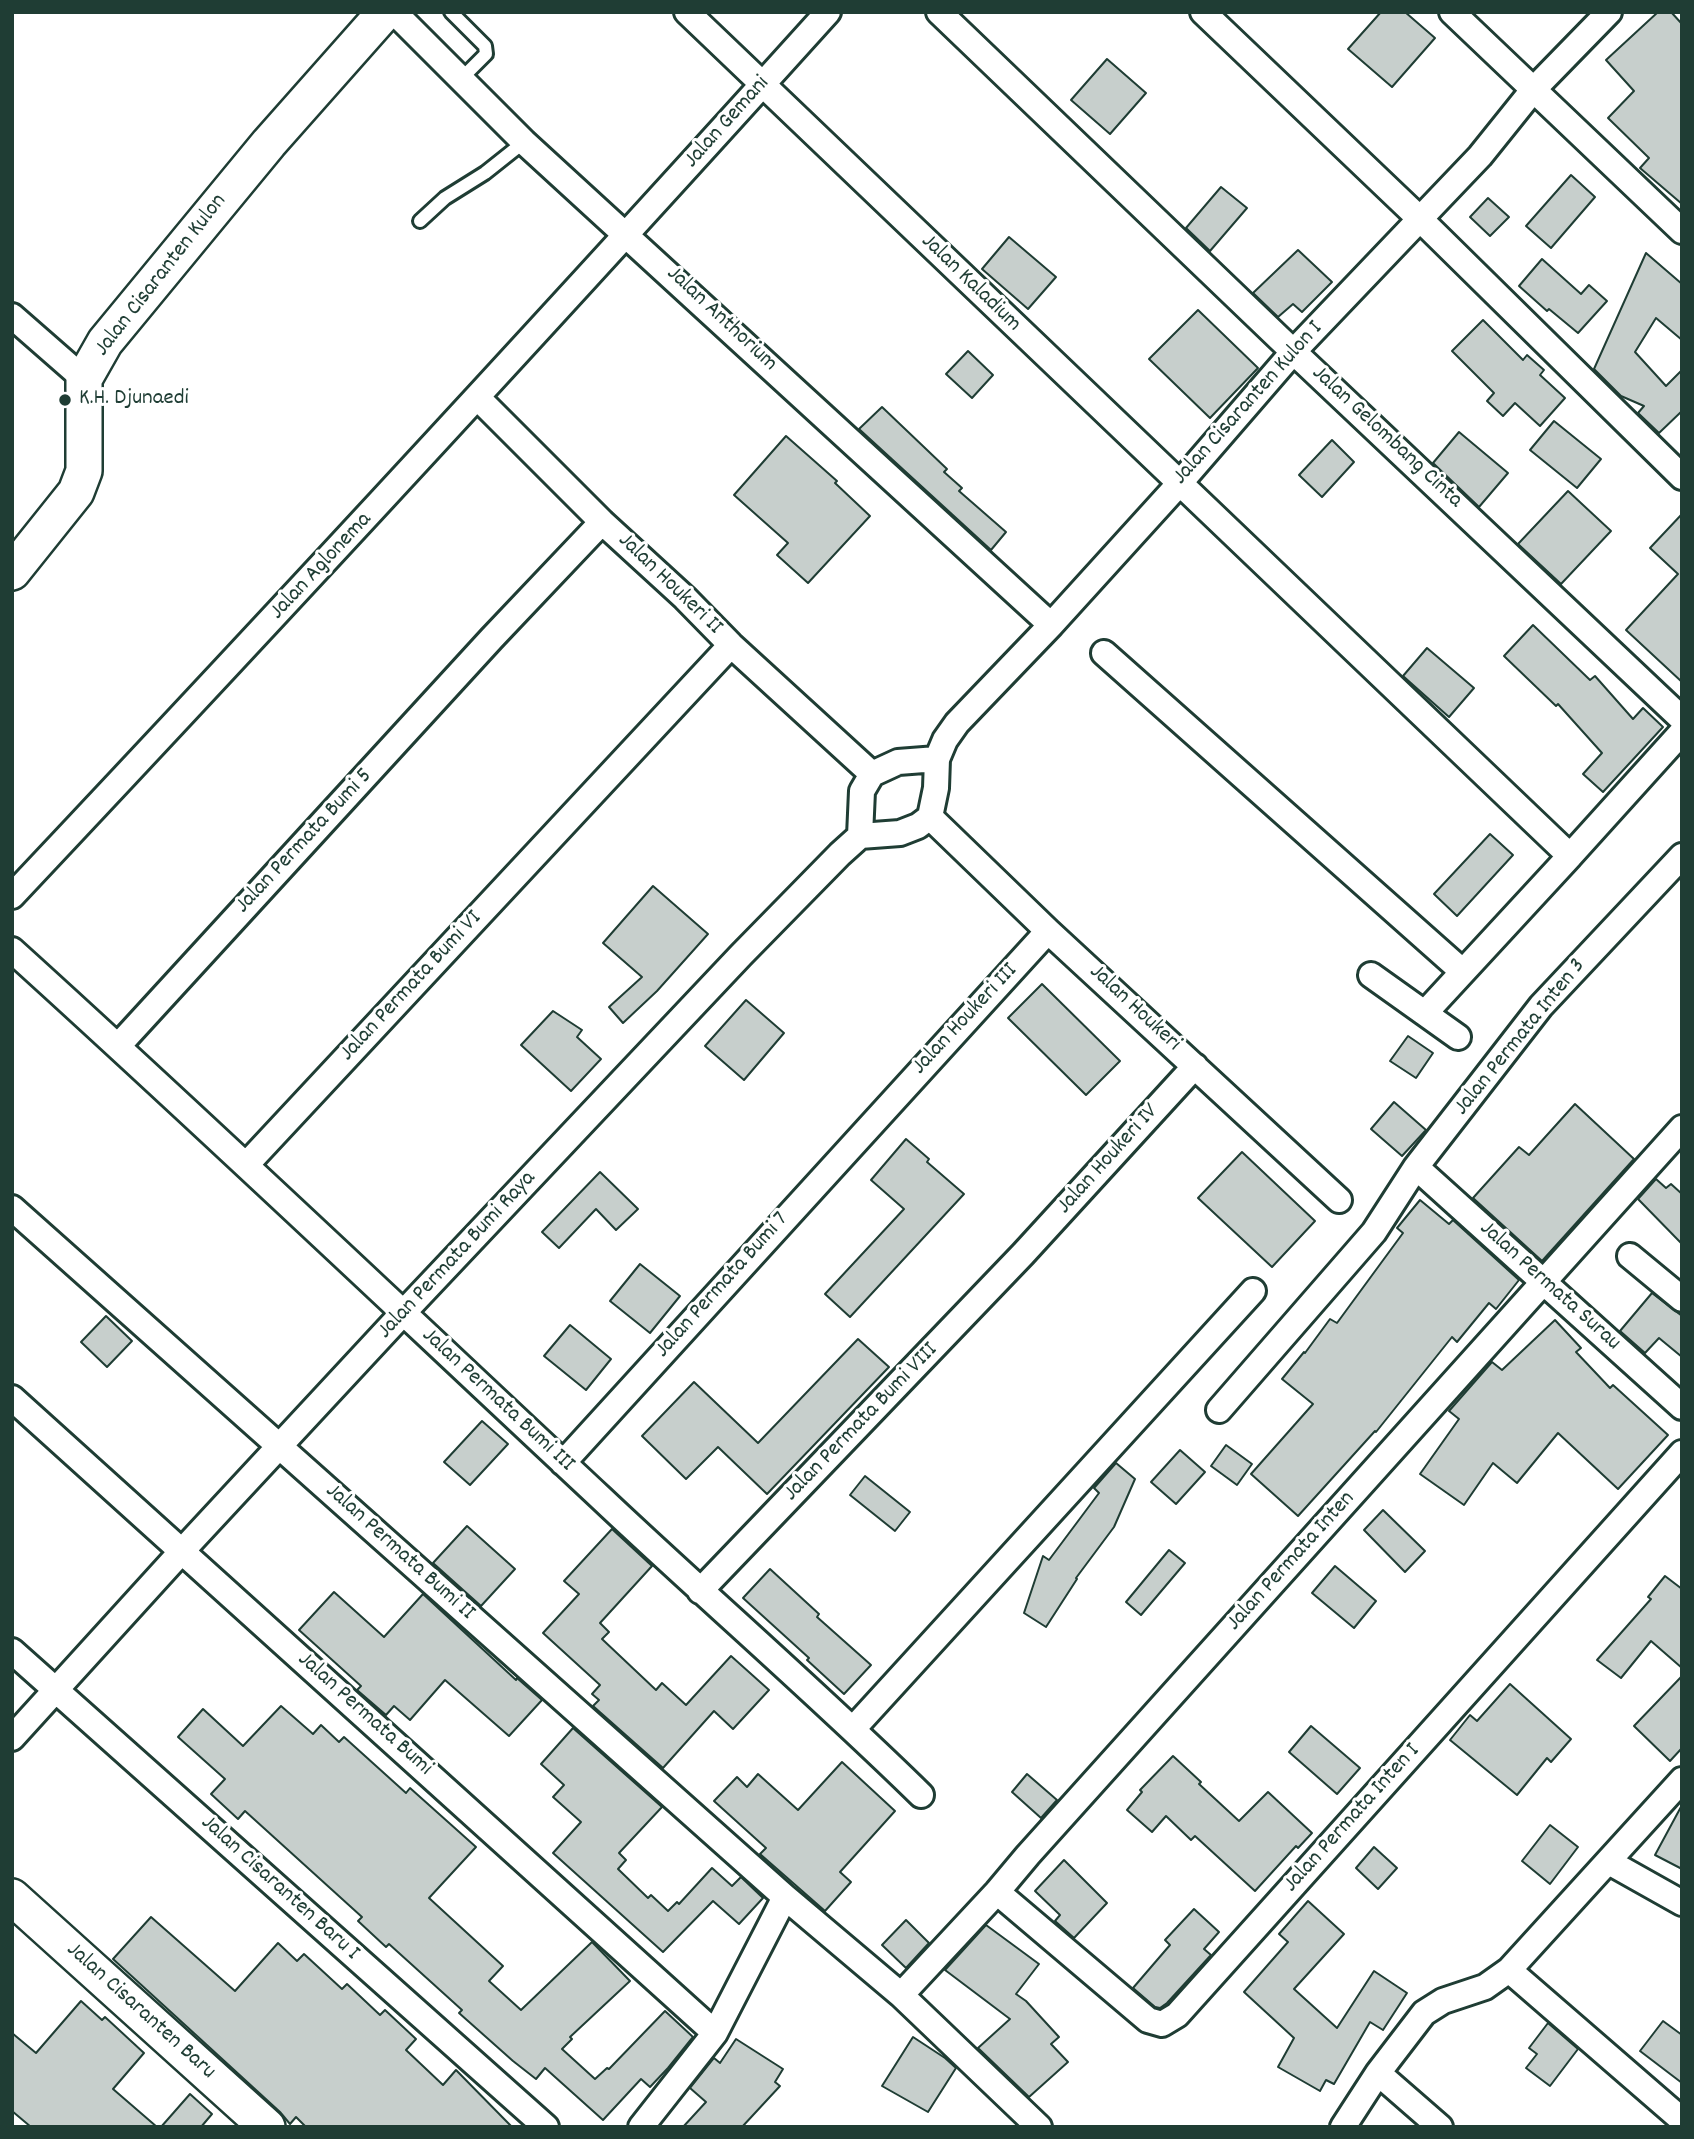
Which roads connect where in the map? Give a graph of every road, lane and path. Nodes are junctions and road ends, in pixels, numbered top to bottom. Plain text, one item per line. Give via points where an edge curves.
1 (385, 12) edge
2 (394, 12) edge
3 (451, 12) edge
4 (687, 12) edge
5 (828, 12) edge
6 (939, 12) edge
7 (1203, 12) edge
8 (1451, 12) edge
9 (1609, 12) edge
10 (461, 79) junction
11 (762, 85) junction
12 (1533, 90) junction
13 (524, 142) junction
14 (1420, 219) junction
15 (419, 221) dead end
16 (1682, 231) edge
17 (628, 235) junction
18 (12, 316) edge
19 (1294, 351) junction
20 (84, 379) junction
21 (478, 398) junction
22 (1682, 477) edge
23 (1179, 484) junction
24 (602, 522) junction
25 (12, 572) edge
26 (1051, 625) junction
27 (731, 645) junction
28 (1104, 653) dead end
29 (1682, 719) edge
30 (1682, 732) edge
31 (937, 758) junction
32 (872, 774) junction
33 (579, 810) joint
34 (930, 817) junction
35 (860, 836) junction
36 (1570, 856) junction
37 (1682, 856) edge
38 (12, 896) edge
39 (1048, 931) junction
40 (12, 950) edge
41 (1462, 971) junction
42 (1371, 975) dead end
43 (1425, 1013) junction
44 (1458, 1037) dead end
45 (118, 1046) junction
46 (1195, 1066) junction
47 (884, 1109) joint
48 (1682, 1128) edge
49 (246, 1165) junction
50 (1416, 1167) junction
51 (1339, 1200) dead end
52 (12, 1208) edge
53 (1023, 1254) joint
54 (1630, 1256) dead end
55 (1544, 1283) junction
56 (1253, 1291) dead end
57 (1682, 1298) edge
58 (403, 1313) junction
59 (12, 1398) edge
60 (1682, 1407) edge
61 (1219, 1410) dead end
62 (279, 1446) junction
63 (1682, 1453) edge
64 (563, 1463) junction
65 (182, 1550) junction
66 (700, 1591) junction
67 (12, 1651) edge
68 (55, 1691) junction
69 (853, 1728) junction
70 (12, 1738) edge
71 (1682, 1780) edge
72 (922, 1795) dead end
73 (1609, 1862) junction
74 (997, 1892) junction
75 (12, 1897) edge
76 (785, 1897) junction
77 (1682, 1903) edge
78 (1509, 1970) junction
79 (901, 1995) junction
80 (715, 2033) junction
81 (1378, 2073) junction
82 (1682, 2120) edge
83 (267, 2127) edge
84 (546, 2127) edge
85 (641, 2127) edge
86 (1039, 2127) edge
87 (1343, 2127) edge
88 (1440, 2127) edge

1 - 20 main road, Jalan Cisaranten Kulon via 122,321
2 - 10 street, Jalan Anthorium
3 - 10 lane via 485,46 486,54
4 - 11 street, Jalan Kaladium
5 - 11 street, Jalan Gemani
6 - 19 street, Jalan Gelombang Cinta
7 - 14 street
8 - 12 street
9 - 12 street, Jalan Cisaranten Kulon I
10 - 13 street, Jalan Anthorium
11 - 17 street, Jalan Gemani
11 - 23 street, Jalan Kaladium
12 - 14 street, Jalan Cisaranten Kulon I via 1480,156
12 - 16 street
13 - 15 lane
13 - 17 street, Jalan Anthorium
14 - 19 street, Jalan Cisaranten Kulon I
14 - 22 street
17 - 21 street, Jalan Aglonema
17 - 26 street, Jalan Anthorium
18 - 20 street
19 - 23 street, Jalan Cisaranten Kulon I
19 - 29 street, Jalan Gelombang Cinta
20 - 25 main road, Jalan Cisaranten Kulon via 84,471 66,505
21 - 24 street, Jalan Houkeri II
21 - 38 street, Jalan Aglonema
23 - 26 street, Jalan Cisaranten Kulon I
23 - 36 street, Jalan Kaladium
24 - 27 street, Jalan Houkeri II
24 - 45 street, Jalan Permata Bumi 5
26 - 31 street, Jalan Cisaranten Kulon I via 957,723
27 - 32 street
27 - 33 street, Jalan Houkeri II
28 - 41 street
30 - 36 street
31 - 32 street via 898,762
31 - 34 street, Jalan Cisaranten Kulon I
32 - 35 street via 862,791
33 - 49 street, Jalan Permata Bumi VI
34 - 35 street via 900,833
34 - 39 street, Jalan Houkeri
35 - 58 street, Jalan Permata Bumi Raya via 741,955
36 - 41 street
37 - 50 street, Jalan Permata Inten 3 via 1541,1006
39 - 46 street, Jalan Houkeri
39 - 47 street, Jalan Houkeri III
40 - 45 street, Jalan Permata Bumi III
41 - 43 street
42 - 43 street
43 - 44 street
45 - 49 street, Jalan Permata Bumi III
46 - 51 street, Jalan Houkeri
46 - 53 street, Jalan Houkeri IV
47 - 64 street, Jalan Permata Bumi 7
48 - 55 street, Jalan Permata Inten
49 - 58 street, Jalan Permata Bumi III
50 - 55 street, Jalan Permata Surau
50 - 61 street, Jalan Permata Inten 3 via 1374,1232
52 - 62 street, Jalan Permata Bumi II
53 - 66 street, Jalan Permata Bumi VIII
54 - 57 street
55 - 60 street, Jalan Permata Surau
55 - 74 street, Jalan Permata Inten
56 - 69 street
58 - 62 street, Jalan Permata Bumi Raya
58 - 64 street, Jalan Permata Bumi III
59 - 65 street, Jalan Permata Bumi
62 - 65 street, Jalan Permata Bumi Raya
62 - 76 street, Jalan Permata Bumi II
63 - 74 street, Jalan Permata Inten I via 1177,2015 1162,2024 1148,2020
64 - 66 street, Jalan Permata Bumi III
65 - 68 street, Jalan Permata Bumi Raya
65 - 80 street, Jalan Permata Bumi
66 - 69 street, Jalan Permata Bumi III
67 - 68 street, Jalan Cisaranten Baru I
68 - 70 street, Jalan Permata Bumi Raya
68 - 84 street, Jalan Cisaranten Baru I
69 - 72 street, Jalan Permata Bumi III
71 - 73 street
73 - 77 street
73 - 78 street
74 - 79 street, Jalan Permata Inten
75 - 83 main road, Jalan Cisaranten Baru
76 - 79 street, Jalan Permata Bumi II
76 - 80 street
78 - 81 street via 1485,1987 1443,2001 1424,2013
78 - 82 street
79 - 86 street, Jalan Permata Bumi II
80 - 85 street
81 - 87 street
81 - 88 street

